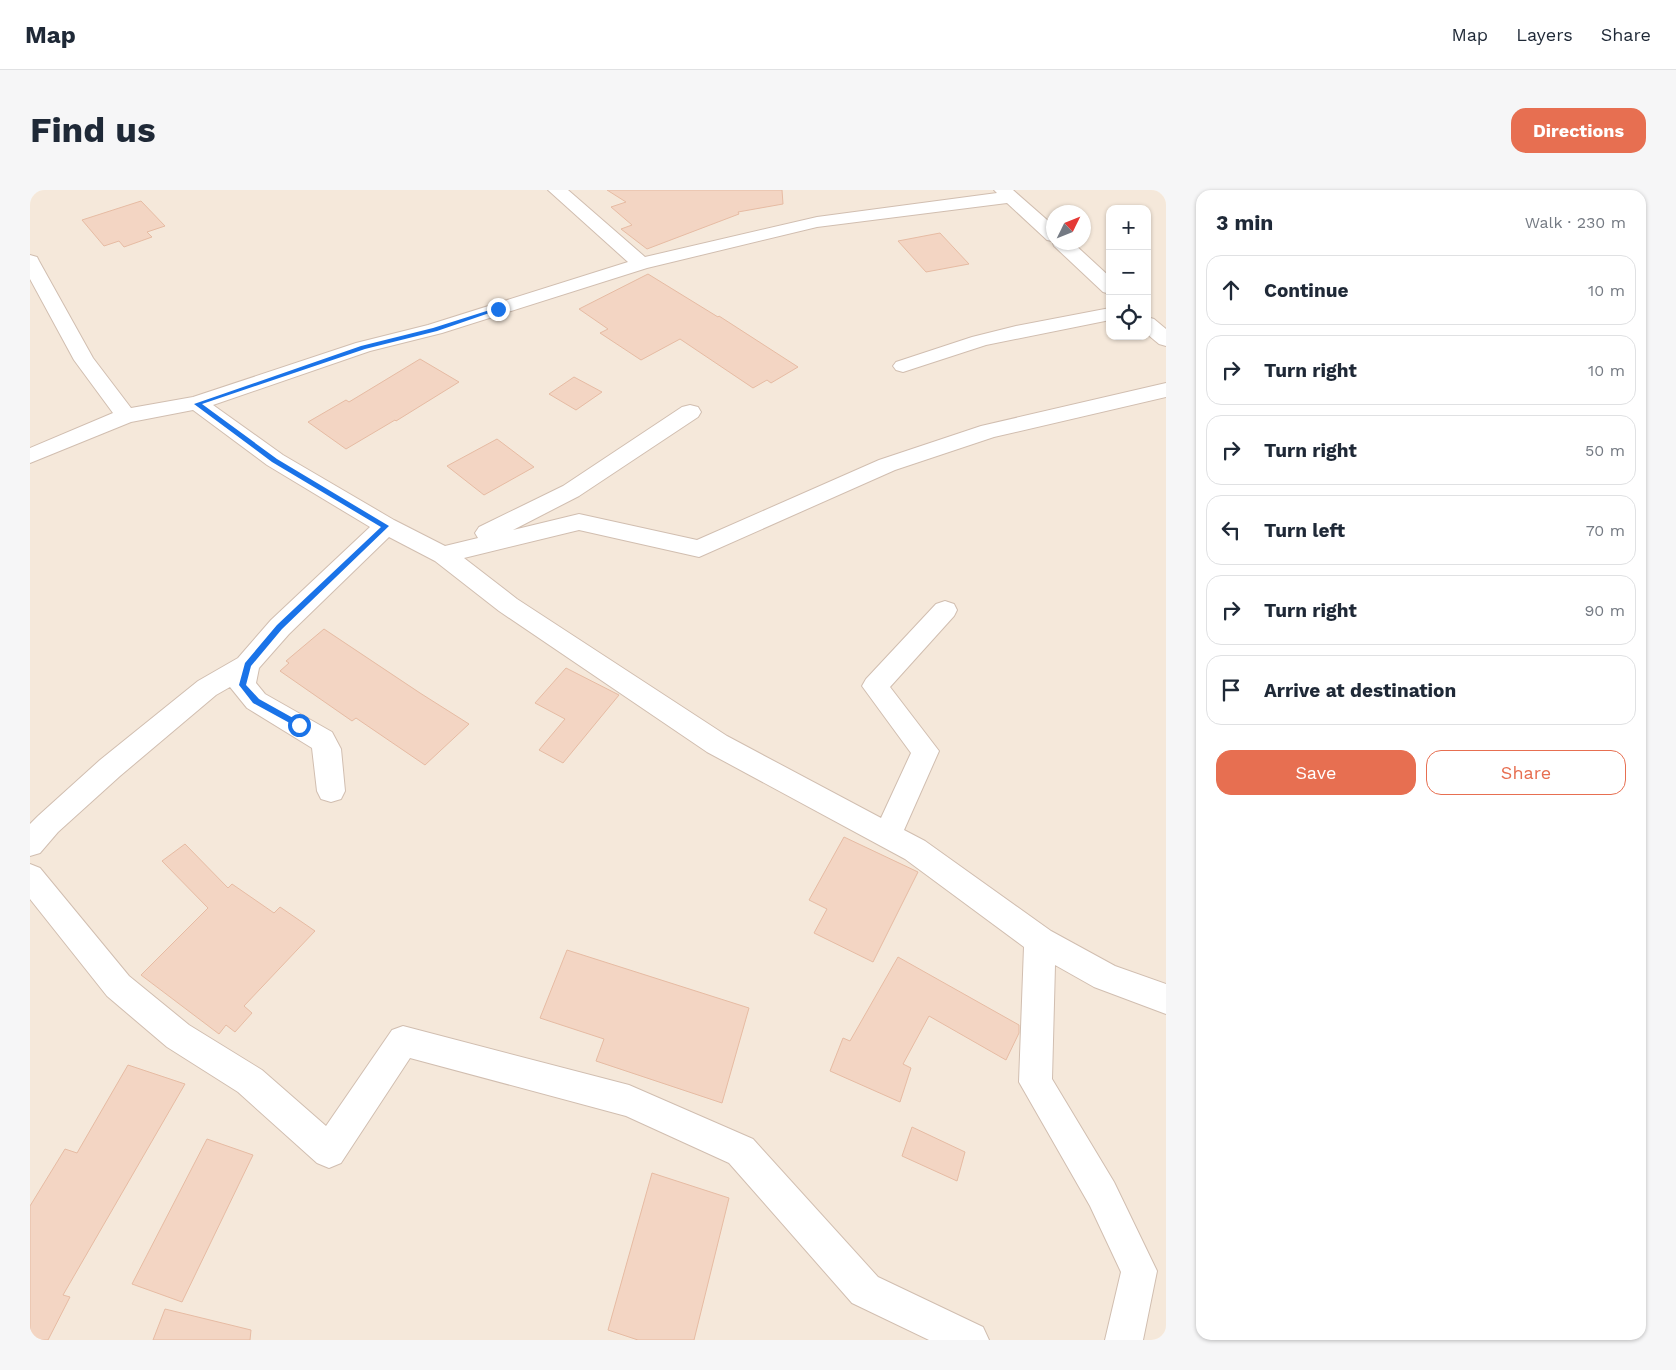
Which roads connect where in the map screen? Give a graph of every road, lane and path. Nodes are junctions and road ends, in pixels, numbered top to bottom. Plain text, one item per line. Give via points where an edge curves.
1 (557, 190) edge
2 (1006, 194) edge
3 (1046, 229) edge
4 (1070, 250) edge
5 (30, 261) edge
6 (642, 264) junction
7 (1106, 284) edge
8 (1106, 315) edge
9 (1151, 327) edge
10 (1166, 340) edge
11 (904, 366) dead end
12 (1166, 390) edge
13 (197, 404) junction
14 (690, 412) dead end
15 (126, 416) junction
16 (30, 456) edge
17 (386, 526) junction
18 (443, 555) junction
19 (945, 610) dead end
20 (248, 665) junction
21 (331, 791) dead end
22 (886, 835) junction
23 (30, 844) edge
24 (30, 877) edge
25 (1040, 941) junction
26 (1166, 999) edge
27 (970, 1340) edge
28 (1124, 1340) edge

1 - 6 street
2 - 3 street
2 - 6 street via 817,222
4 - 7 street
5 - 15 street via 84,360
6 - 13 street via 435,329 363,348
8 - 11 street via 979,341
9 - 10 street
12 - 18 street via 989,431 887,465 699,548 579,522
13 - 15 street
13 - 17 street via 275,460
14 - 18 street via 571,491
15 - 16 street
17 - 18 street
17 - 20 street via 280,627
18 - 22 street via 508,605 717,744
19 - 22 street via 875,686 925,751
20 - 21 street via 242,685 256,701 322,740 327,749
20 - 23 street via 207,688 181,709 110,768
22 - 25 street via 915,850
24 - 27 street via 118,986 178,1036 250,1081 330,1151 403,1041 629,1101 741,1151 865,1290
25 - 26 street via 1104,977
25 - 28 street via 1035,1082 1102,1194 1139,1271

